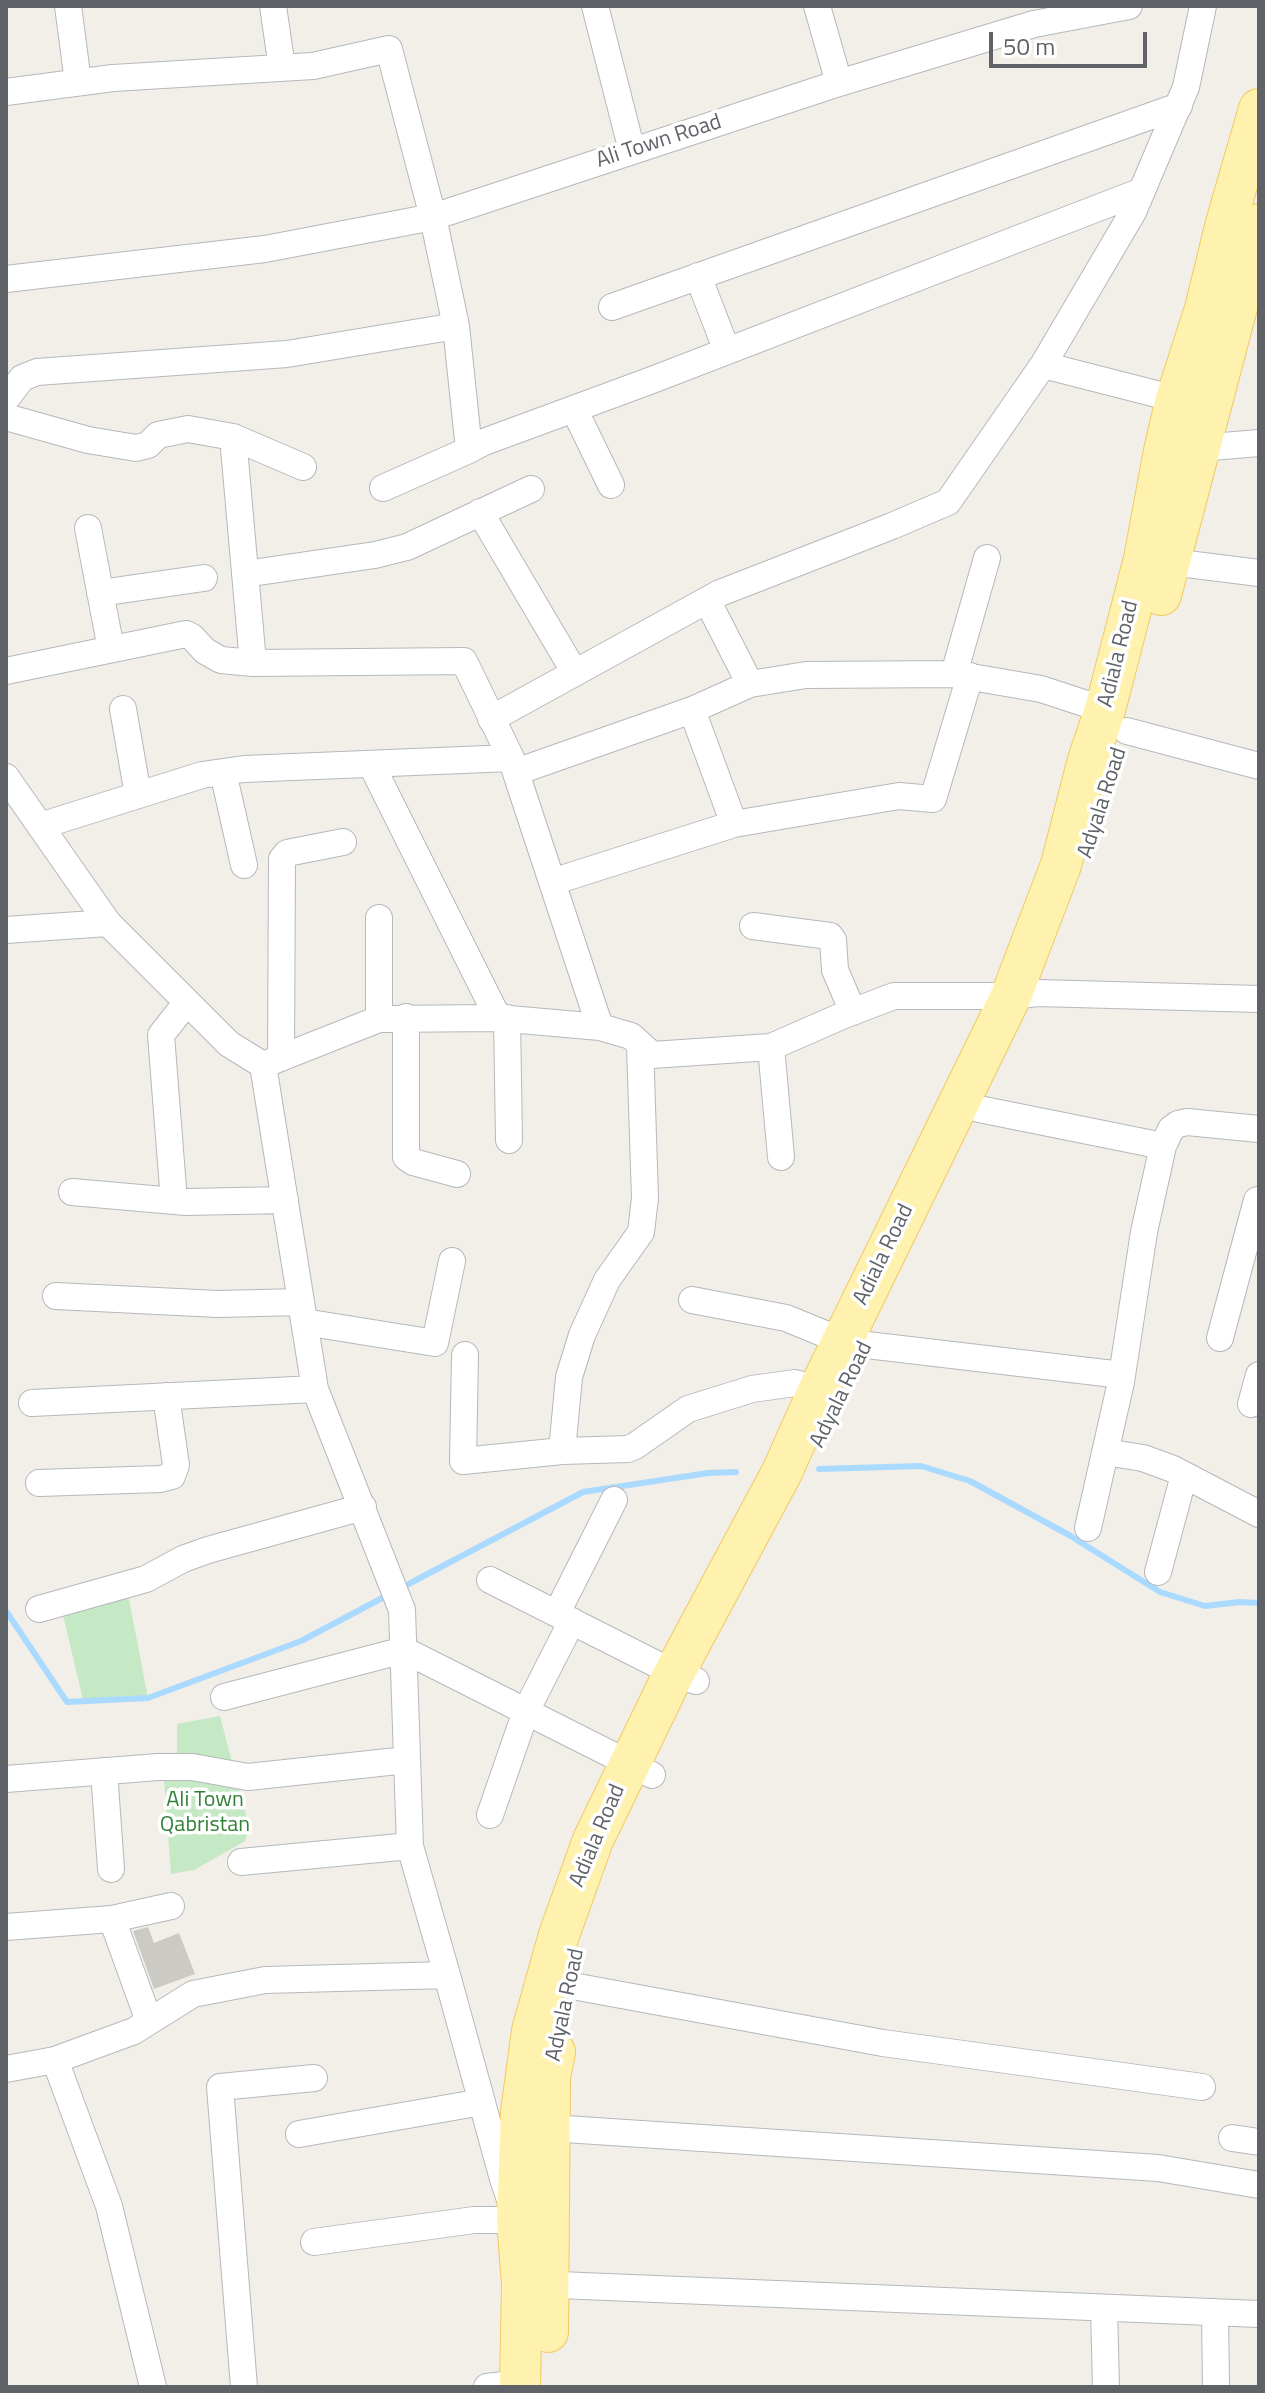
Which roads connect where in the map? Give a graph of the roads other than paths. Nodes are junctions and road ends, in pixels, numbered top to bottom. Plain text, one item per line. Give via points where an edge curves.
1 (68, 6) edge
2 (273, 6) edge
3 (595, 6) edge
4 (817, 6) edge
5 (1129, 6) edge
6 (1203, 6) edge
7 (1033, 15) edge
8 (282, 68) junction
9 (78, 82) junction
10 (839, 83) junction
11 (6, 92) edge
12 (1179, 106) junction
13 (1259, 109) edge
14 (632, 151) junction
15 (1142, 191) junction
16 (433, 217) junction
17 (1250, 228) edge
18 (698, 276) junction
19 (6, 279) edge
20 (612, 307) dead end
21 (456, 326) junction
22 (727, 351) junction
23 (1043, 365) junction
24 (11, 383) edge
25 (1176, 399) junction
26 (574, 409) junction
27 (6, 417) edge
28 (233, 437) junction
29 (1259, 443) edge
30 (469, 450) junction
31 (1182, 450) junction
32 (303, 467) dead end
33 (611, 485) dead end
34 (383, 488) dead end
35 (531, 489) dead end
36 (480, 512) junction
37 (88, 528) dead end
38 (987, 558) dead end
39 (1157, 560) junction
40 (1259, 573) edge
41 (245, 574) junction
42 (204, 578) dead end
43 (100, 593) junction
44 (707, 600) junction
45 (111, 649) junction
46 (253, 663) junction
47 (6, 671) edge
48 (575, 673) junction
49 (962, 675) junction
50 (750, 684) junction
51 (123, 709) dead end
52 (692, 710) junction
53 (491, 719) junction
54 (1116, 720) junction
55 (371, 764) junction
56 (513, 765) junction
57 (1259, 766) edge
58 (223, 772) junction
59 (6, 777) edge
60 (138, 795) junction
61 (734, 824) junction
62 (40, 826) junction
63 (343, 842) dead end
64 (244, 865) dead end
65 (552, 882) junction
66 (379, 918) dead end
67 (108, 923) junction
68 (753, 926) dead end
69 (6, 930) edge
70 (1024, 995) junction
71 (1259, 999) edge
72 (187, 1002) junction
73 (853, 1012) junction
74 (406, 1017) junction
75 (503, 1018) junction
76 (379, 1019) junction
77 (600, 1027) junction
78 (640, 1045) junction
79 (771, 1047) junction
80 (272, 1062) junction
81 (979, 1109) junction
82 (1259, 1129) edge
83 (509, 1140) dead end
84 (1163, 1146) junction
85 (781, 1157) dead end
86 (457, 1174) dead end
87 (72, 1192) dead end
88 (285, 1200) junction
89 (1259, 1200) edge
90 (174, 1201) junction
91 (452, 1261) dead end
92 (56, 1296) dead end
93 (692, 1300) dead end
94 (303, 1312) junction
95 (1220, 1338) dead end
96 (854, 1343) junction
97 (465, 1355) dead end
98 (1122, 1375) junction
99 (1259, 1375) edge
100 (315, 1389) junction
101 (819, 1389) junction
102 (166, 1396) junction
103 (32, 1403) dead end
104 (1251, 1404) dead end
105 (562, 1451) junction
106 (1105, 1452) junction
107 (1184, 1475) junction
108 (39, 1483) dead end
109 (614, 1500) dead end
110 (363, 1507) junction
111 (1259, 1514) edge
112 (1088, 1528) dead end
113 (1158, 1572) dead end
114 (490, 1580) dead end
115 (39, 1609) dead end
116 (564, 1617) junction
117 (404, 1650) junction
118 (685, 1677) junction
119 (224, 1697) dead end
120 (526, 1711) junction
121 (407, 1760) junction
122 (641, 1769) junction
123 (104, 1771) junction
124 (6, 1779) edge
125 (490, 1815) dead end
126 (410, 1846) junction
127 (241, 1862) dead end
128 (111, 1869) dead end
129 (171, 1906) dead end
130 (112, 1919) junction
131 (6, 1927) edge
132 (447, 1975) junction
133 (567, 1985) junction
134 (149, 2021) junction
135 (55, 2060) junction
136 (6, 2069) edge
137 (314, 2078) dead end
138 (1202, 2087) dead end
139 (482, 2102) junction
140 (550, 2128) junction
141 (299, 2134) dead end
142 (1232, 2138) dead end
143 (1259, 2142) edge
144 (1259, 2185) edge
145 (517, 2220) junction
146 (314, 2242) dead end
147 (535, 2284) junction
148 (1104, 2308) junction
149 (1215, 2312) junction
150 (1259, 2314) edge
151 (518, 2386) edge
152 (153, 2387) edge
153 (244, 2387) edge
154 (1106, 2387) edge
155 (1216, 2387) edge

1 - 9 street
2 - 8 street
3 - 14 street
4 - 10 street
5 - 7 street, Ali Town Road
6 - 12 street
7 - 10 street, Ali Town Road
8 - 9 street
8 - 16 street via 389,49
9 - 11 street
10 - 14 street, Ali Town Road
12 - 15 street
12 - 18 street
13 - 17 main road, Adiala Road
14 - 16 street, Ali Town Road
15 - 22 street
15 - 23 street
16 - 19 street, Ali Town Road via 265,249
16 - 21 street
17 - 25 main road, Adiala Road via 1205,309
17 - 31 main road
18 - 20 street
18 - 22 street
21 - 24 street via 287,354 37,372
21 - 30 street
22 - 26 street
23 - 25 street
23 - 44 street via 948,502
25 - 31 main road, Adiala Road
26 - 30 street
26 - 33 street
27 - 28 street via 136,448 158,435 188,429
28 - 32 street
28 - 41 street
29 - 31 street
30 - 34 street
31 - 39 main road, Adiala Road
35 - 36 street
36 - 41 street via 407,547
36 - 48 street
37 - 43 street
38 - 49 street
39 - 40 street
39 - 54 main road, Adiala Road
41 - 46 street
42 - 43 street
43 - 45 street
44 - 48 street
44 - 50 street
45 - 46 street via 186,634 221,660
45 - 47 street
46 - 53 street via 464,661
48 - 53 street
49 - 50 street via 806,675
49 - 54 street via 1041,689
49 - 61 street via 933,799 899,796
50 - 52 street
51 - 60 street
52 - 56 street
52 - 61 street
53 - 56 street
54 - 57 street
54 - 70 main road, Adiala Road via 1088,760
55 - 56 street
55 - 58 street
55 - 75 street
56 - 65 street
58 - 60 street
58 - 64 street
59 - 62 street
60 - 62 street
61 - 65 street
62 - 67 street
63 - 80 street via 287,853 282,859
65 - 77 street
66 - 76 street
67 - 69 street
67 - 72 street
68 - 73 street via 830,936 835,970
70 - 71 street
70 - 73 street via 894,996
70 - 81 main road, Adyala Road
70 - 96 main road, Adiala Road
72 - 80 street via 229,1044
72 - 90 street via 161,1035
73 - 79 street
74 - 75 street
74 - 76 street
74 - 86 street via 406,1157
75 - 77 street
75 - 83 street
76 - 80 street
77 - 78 street via 631,1036
78 - 79 street via 652,1055
78 - 105 street via 645,1198 641,1232 607,1280 582,1335 569,1377
79 - 85 street
80 - 88 street
81 - 84 street
81 - 96 main road, Adyala Road
82 - 84 street via 1187,1122 1171,1129
84 - 98 street
87 - 90 street
88 - 90 street
88 - 94 street
89 - 95 street
91 - 94 street via 435,1343
92 - 94 street
93 - 96 street via 786,1318
94 - 100 street
96 - 98 street
96 - 101 main road, Adiala Road
96 - 118 main road, Adyala Road via 798,1486
97 - 105 street via 463,1461
98 - 106 street
99 - 104 street
100 - 102 street
100 - 110 street
101 - 105 street via 795,1383 752,1389 688,1409 628,1449
101 - 118 main road, Adiala Road
102 - 103 street
102 - 108 street via 176,1465 172,1476
106 - 107 street via 1143,1458
106 - 112 street
107 - 111 street
107 - 113 street
109 - 116 street
110 - 115 street via 208,1550 146,1579
110 - 117 street via 402,1610
114 - 116 street
116 - 118 street
116 - 120 street
117 - 119 street
117 - 120 street
117 - 121 street
118 - 122 main road, Adiala Road
120 - 122 street
120 - 125 street
121 - 123 street via 248,1777 192,1767
121 - 126 street
122 - 133 main road, Adyala Road
122 - 145 main road, Adiala Road via 593,1840 532,2031 521,2112
123 - 124 street
123 - 128 street
126 - 127 street
126 - 132 street
129 - 130 street
130 - 131 street
130 - 134 street
132 - 134 street via 265,1980 193,1994
132 - 139 street
133 - 138 street via 883,2043
133 - 140 main road, Adyala Road via 550,2077
134 - 135 street
135 - 136 street
135 - 152 street via 109,2206
137 - 153 street via 220,2087
139 - 141 street
139 - 145 street
140 - 144 street via 1158,2168
140 - 147 main road, Adyala Road
142 - 143 street
145 - 146 street via 474,2220
145 - 147 main road, Adiala Road
147 - 148 street
147 - 151 main road, Adiala Road
148 - 149 street
148 - 154 street
149 - 150 street
149 - 155 street

